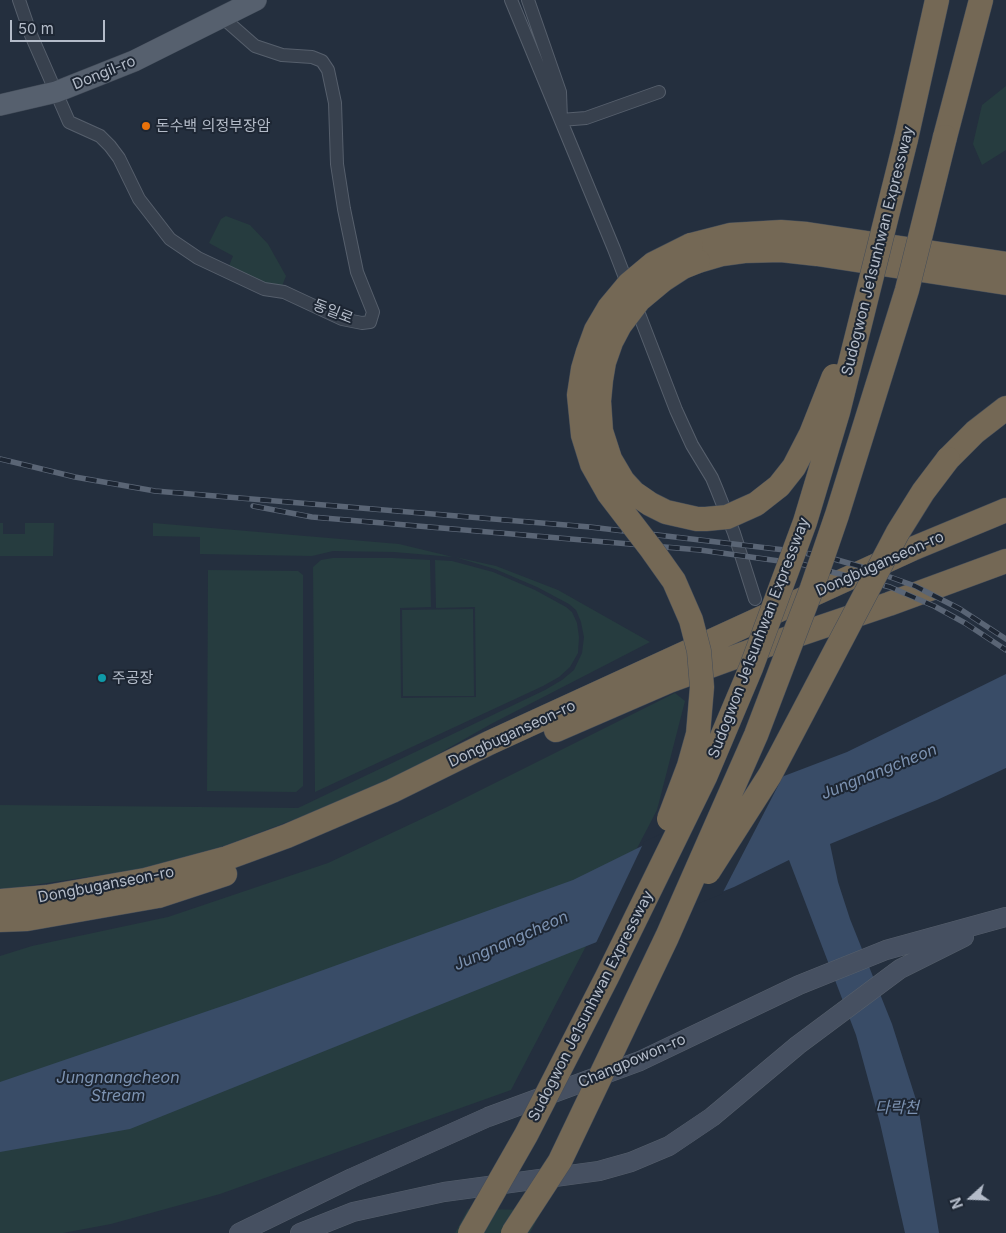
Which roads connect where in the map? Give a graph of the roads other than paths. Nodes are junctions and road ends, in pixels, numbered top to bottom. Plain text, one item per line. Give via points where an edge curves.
1 (19, 0) edge
2 (256, 0) edge
3 (511, 0) edge
4 (528, 0) edge
5 (937, 0) edge
6 (981, 0) edge
7 (222, 17) junction
8 (52, 83) junction
9 (659, 92) dead end
10 (0, 105) edge
11 (561, 120) junction
12 (907, 134) junction
13 (694, 253) junction
14 (1006, 264) edge
15 (1006, 282) edge
16 (1006, 408) edge
17 (1006, 510) edge
18 (1006, 561) edge
19 (756, 599) dead end
20 (0, 901) edge
21 (1004, 917) edge
22 (0, 920) edge
23 (667, 937) junction
24 (607, 977) junction
25 (240, 1233) edge
26 (300, 1233) edge
27 (470, 1233) edge
28 (513, 1233) edge

1 - 8 street
2 - 7 main road, Dongil-ro
3 - 11 street
4 - 11 street via 560,92
5 - 12 highway, Sudogwon Je1sunhwan Expressway
6 - 23 highway, Sudogwon Je1sunhwan Expressway, bridge via 907,290 837,515 756,735
7 - 8 main road, Dongil-ro via 134,61
7 - 8 street, 동일로 via 254,46 282,55 312,57 322,61 328,70 335,103 337,164 344,209 357,272 373,312 370,322 342,319 284,292 264,288 198,258 170,239 139,199 110,146 100,136 69,122
8 - 10 main road, Dongil-ro
9 - 11 street via 586,118
11 - 19 street via 676,410 717,490
12 - 13 highway, bridge via 833,379 799,458 783,481 763,499 726,517 706,519 677,515 658,508 629,488 607,452 599,411 604,362 626,316 654,286 683,268
12 - 24 highway, Sudogwon Je1sunhwan Expressway, bridge via 838,412 805,522 744,686 709,769
13 - 14 highway via 718,237 794,232
13 - 15 highway via 781,250
13 - 24 highway, bridge via 674,252 653,264 616,299 592,341 580,386 583,435 592,464 609,494 677,587 697,640 702,678 700,722 689,766
16 - 23 highway, bridge via 948,459 923,492 898,532 770,775
17 - 20 highway, Dongbuganseon-ro via 912,549 489,743 392,791 287,836 227,858 145,880 47,897
18 - 22 highway, Dongbuganseon-ro via 669,681 528,742 366,821 284,854 158,896 27,919
21 - 25 street, Changpowon-ro via 886,950 799,985 640,1061 488,1118
21 - 26 street, Changpowon-ro via 900,969 798,1046 712,1117 668,1146 599,1171 444,1192 353,1212
23 - 28 highway, Sudogwon Je1sunhwan Expressway, bridge via 560,1161
24 - 27 highway, Sudogwon Je1sunhwan Expressway, bridge via 526,1135

